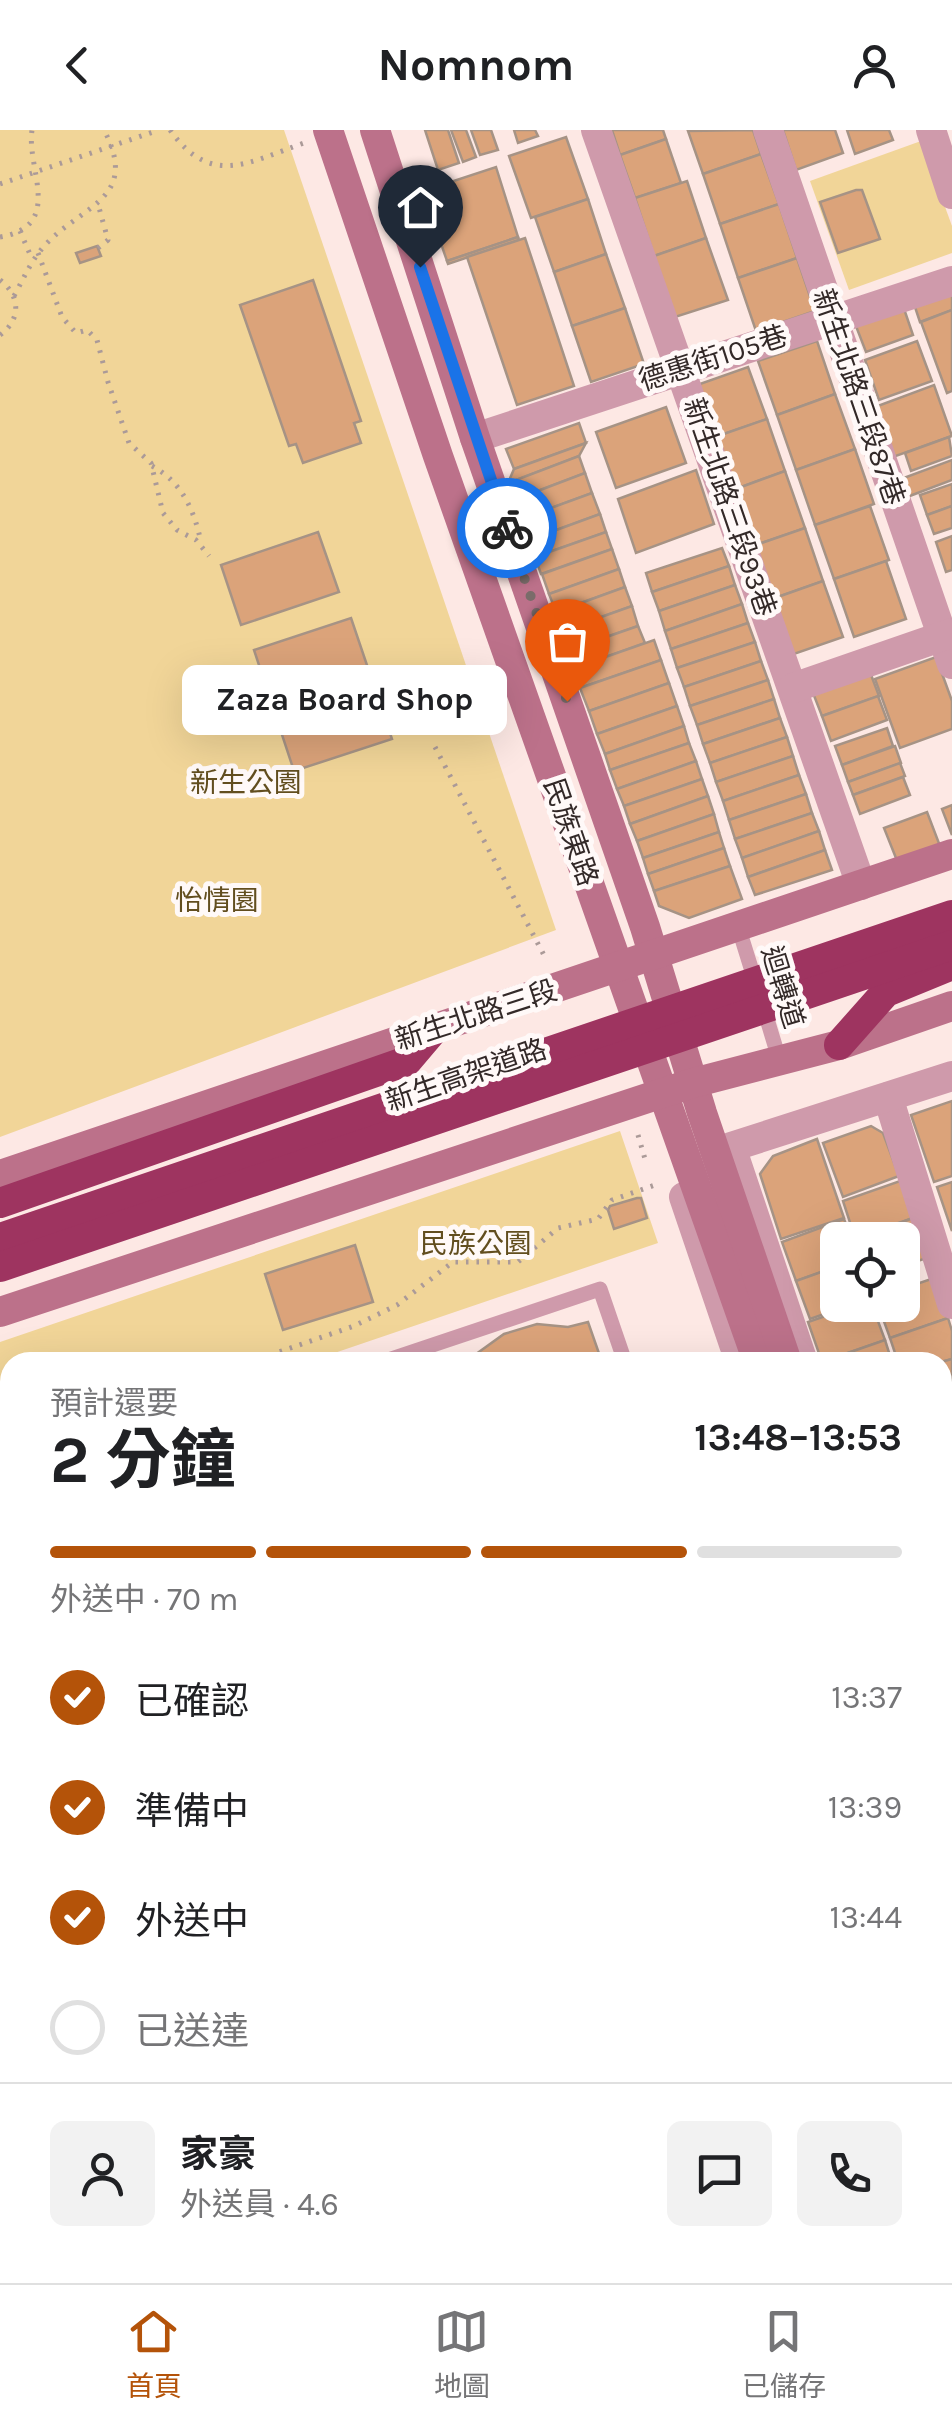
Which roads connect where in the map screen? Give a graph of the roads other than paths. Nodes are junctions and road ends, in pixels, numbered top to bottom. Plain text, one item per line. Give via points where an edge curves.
1 (375, 130) edge
2 (596, 130) edge
3 (768, 130) edge
4 (931, 130) edge
5 (316, 137) edge
6 (952, 194) edge
7 (952, 280) edge
8 (833, 321) junction
9 (681, 367) junction
10 (476, 438) junction
11 (948, 644) edge
12 (793, 688) junction
13 (952, 854) edge
14 (862, 885) junction
15 (952, 915) edge
16 (738, 926) junction
17 (654, 955) junction
18 (947, 960) edge
19 (618, 966) junction
20 (952, 1006) edge
21 (436, 1028) junction
22 (839, 1045) junction
23 (780, 1062) junction
24 (952, 1076) edge
25 (679, 1088) junction
26 (888, 1097) junction
27 (658, 1170) road end
28 (0, 1175) edge
29 (0, 1203) edge
30 (0, 1238) edge
31 (0, 1267) edge
32 (952, 1304) edge
33 (0, 1312) edge
34 (425, 1352) edge
35 (622, 1352) edge
36 (736, 1352) edge
37 (755, 1352) edge
38 (783, 1352) edge
39 (800, 1352) edge

1 - 10 street, 民族東路
2 - 9 street, 新生北路三段93巷
3 - 8 street, 新生北路三段87巷
4 - 6 street
5 - 19 street, 民族東路 via 438,456
7 - 8 street, 德惠街105巷
8 - 9 street, 德惠街105巷
8 - 11 street, 新生北路三段87巷
9 - 10 street, 德惠街105巷
9 - 12 street, 新生北路三段93巷
10 - 17 street, 民族東路
11 - 12 street
12 - 14 street, 新生北路三段93巷
13 - 14 street, 新生北路三段
14 - 16 street, 新生北路三段
15 - 30 highway, 新生高架道路
16 - 17 street, 新生北路三段
16 - 23 lane, 迴轉道
17 - 19 street, 新生北路三段
17 - 25 street, 民族東路
18 - 22 highway via 886,992
18 - 31 highway, 新生高架道路
19 - 21 street, 新生北路三段
19 - 25 street, 民族東路
20 - 22 street
21 - 28 street, 新生北路三段
21 - 29 highway via 408,1062
22 - 23 street
23 - 25 street
24 - 26 street
25 - 33 street
25 - 37 street, 民族東路
25 - 38 street, 民族東路
26 - 32 street
26 - 39 street via 732,1147
27 - 36 street
34 - 35 lane via 600,1289

